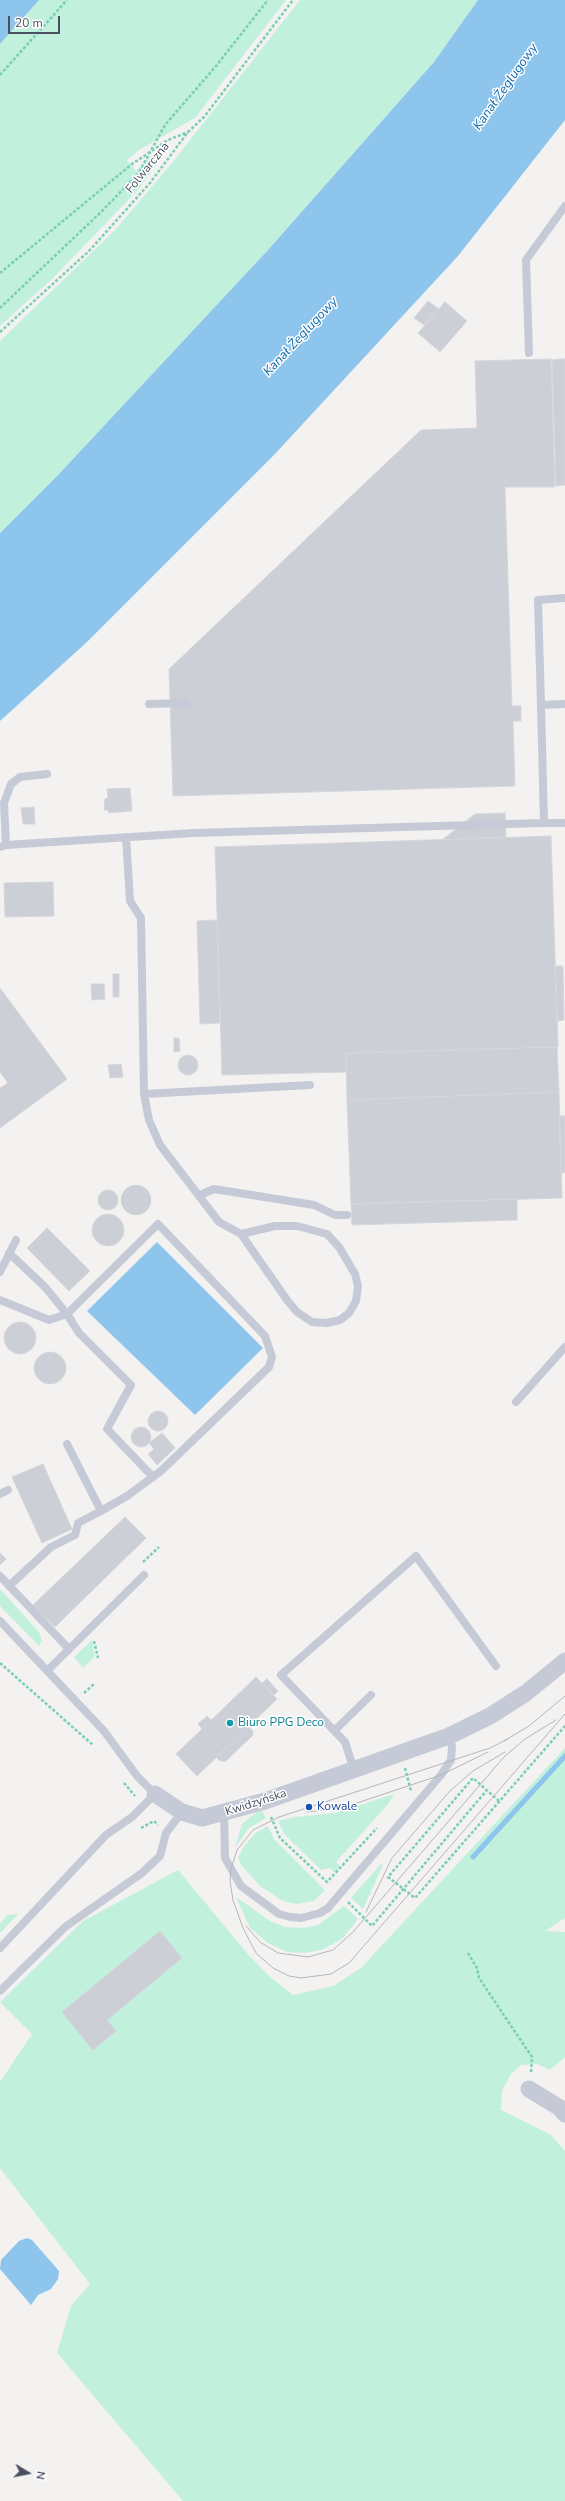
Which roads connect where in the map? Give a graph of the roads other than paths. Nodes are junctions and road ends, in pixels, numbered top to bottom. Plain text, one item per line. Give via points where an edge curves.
1 (565, 206) edge
2 (529, 353) dead end
3 (565, 598) edge
4 (187, 703) dead end
5 (149, 704) dead end
6 (565, 704) edge
7 (541, 705) junction
8 (47, 774) dead end
9 (544, 823) junction
10 (565, 823) edge
11 (126, 837) junction
12 (3, 846) edge
13 (310, 1085) dead end
14 (144, 1094) junction
15 (200, 1195) junction
16 (347, 1215) dead end
17 (241, 1234) junction
18 (16, 1240) dead end
19 (9, 1253) junction
20 (0, 1272) edge
21 (0, 1300) edge
22 (67, 1314) junction
23 (565, 1347) edge
24 (516, 1402) dead end
25 (67, 1444) dead end
26 (153, 1477) junction
27 (8, 1490) dead end
28 (0, 1494) edge
29 (101, 1511) junction
30 (144, 1575) dead end
31 (0, 1576) edge
32 (10, 1586) junction
33 (0, 1620) edge
34 (69, 1649) junction
35 (565, 1661) edge
36 (496, 1666) dead end
37 (48, 1670) junction
38 (371, 1695) dead end
39 (336, 1730) junction
40 (449, 1736) junction
41 (354, 1770) junction
42 (147, 1793) junction
43 (182, 1812) junction
44 (224, 1813) junction
45 (0, 1948) edge
46 (0, 1991) edge
47 (529, 2089) road end
48 (565, 2114) edge

1 - 2 lane via 526,260
3 - 7 lane via 538,600
4 - 5 lane
6 - 7 lane
7 - 9 lane
8 - 12 lane via 20,777 10,784 4,803
9 - 10 lane
9 - 11 lane
11 - 12 lane
11 - 14 lane via 130,901 141,918
13 - 14 lane
14 - 15 lane via 149,1120 160,1144
15 - 16 lane via 214,1189 314,1205 335,1215
15 - 17 lane via 219,1222
17 - 17 lane via 297,1312 312,1322 328,1323 340,1320 349,1313 356,1301 356,1280 339,1247 327,1234 297,1226 275,1226
18 - 19 lane
19 - 20 lane
19 - 22 lane via 45,1287
21 - 22 lane via 49,1320
22 - 26 lane via 79,1333 131,1385 107,1429
22 - 26 lane via 158,1224 268,1340 272,1357 269,1367
23 - 24 lane
25 - 29 lane
26 - 29 lane
27 - 28 lane
29 - 32 lane via 78,1523 75,1535 51,1547
30 - 34 lane
31 - 32 lane
32 - 34 lane
33 - 37 lane, Kwidzyńska
34 - 37 lane
35 - 40 street, Kwidzyńska via 520,1697 490,1716
36 - 39 lane via 416,1556 281,1675
37 - 42 lane, Kwidzyńska via 104,1731
38 - 39 lane
39 - 41 lane via 345,1742
40 - 41 street, Kwidzyńska
40 - 44 lane via 452,1746 451,1760 444,1770 328,1908 320,1913 301,1918 279,1914 235,1880 225,1858
41 - 44 street, Kwidzyńska
42 - 43 street, Kwidzyńska
42 - 45 lane via 132,1817 106,1835
43 - 44 street, Kwidzyńska via 202,1818
43 - 46 lane via 166,1833 160,1856 142,1873 65,1927
47 - 48 street via 560,2108

